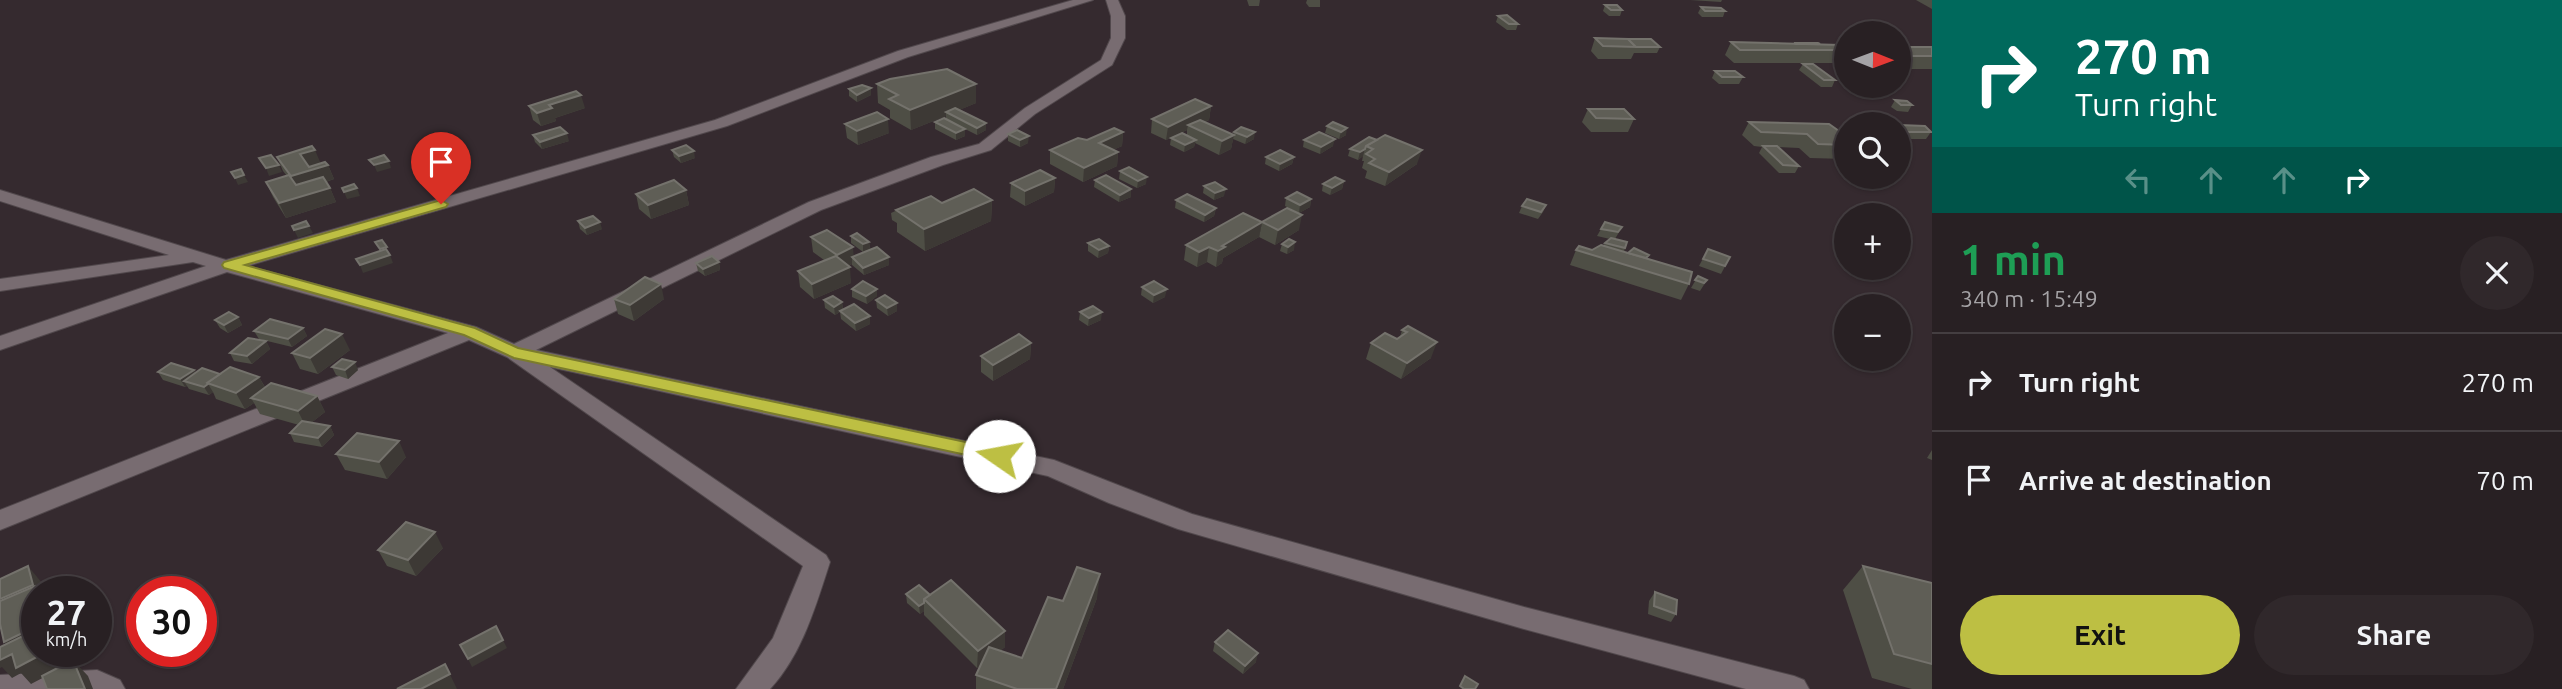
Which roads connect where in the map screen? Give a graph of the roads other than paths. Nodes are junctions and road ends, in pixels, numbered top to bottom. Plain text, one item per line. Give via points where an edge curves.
1 (1087, 0) edge
2 (1112, 0) edge
3 (0, 195) edge
4 (194, 257) junction
5 (229, 265) junction
6 (0, 285) edge
7 (469, 332) junction
8 (0, 343) edge
9 (514, 352) junction
10 (0, 520) edge
11 (0, 688) edge
12 (110, 689) edge
13 (751, 689) edge
14 (1794, 689) edge

1 - 5 street via 903,54 720,123
2 - 9 street via 1118,38 1107,62 1030,111 985,147 815,206
3 - 4 street
4 - 5 street
4 - 6 street
5 - 7 street
5 - 8 street
7 - 9 street
7 - 10 street
9 - 13 street via 817,562 796,621
9 - 14 street via 1044,466 1187,522
11 - 12 street via 97,683

